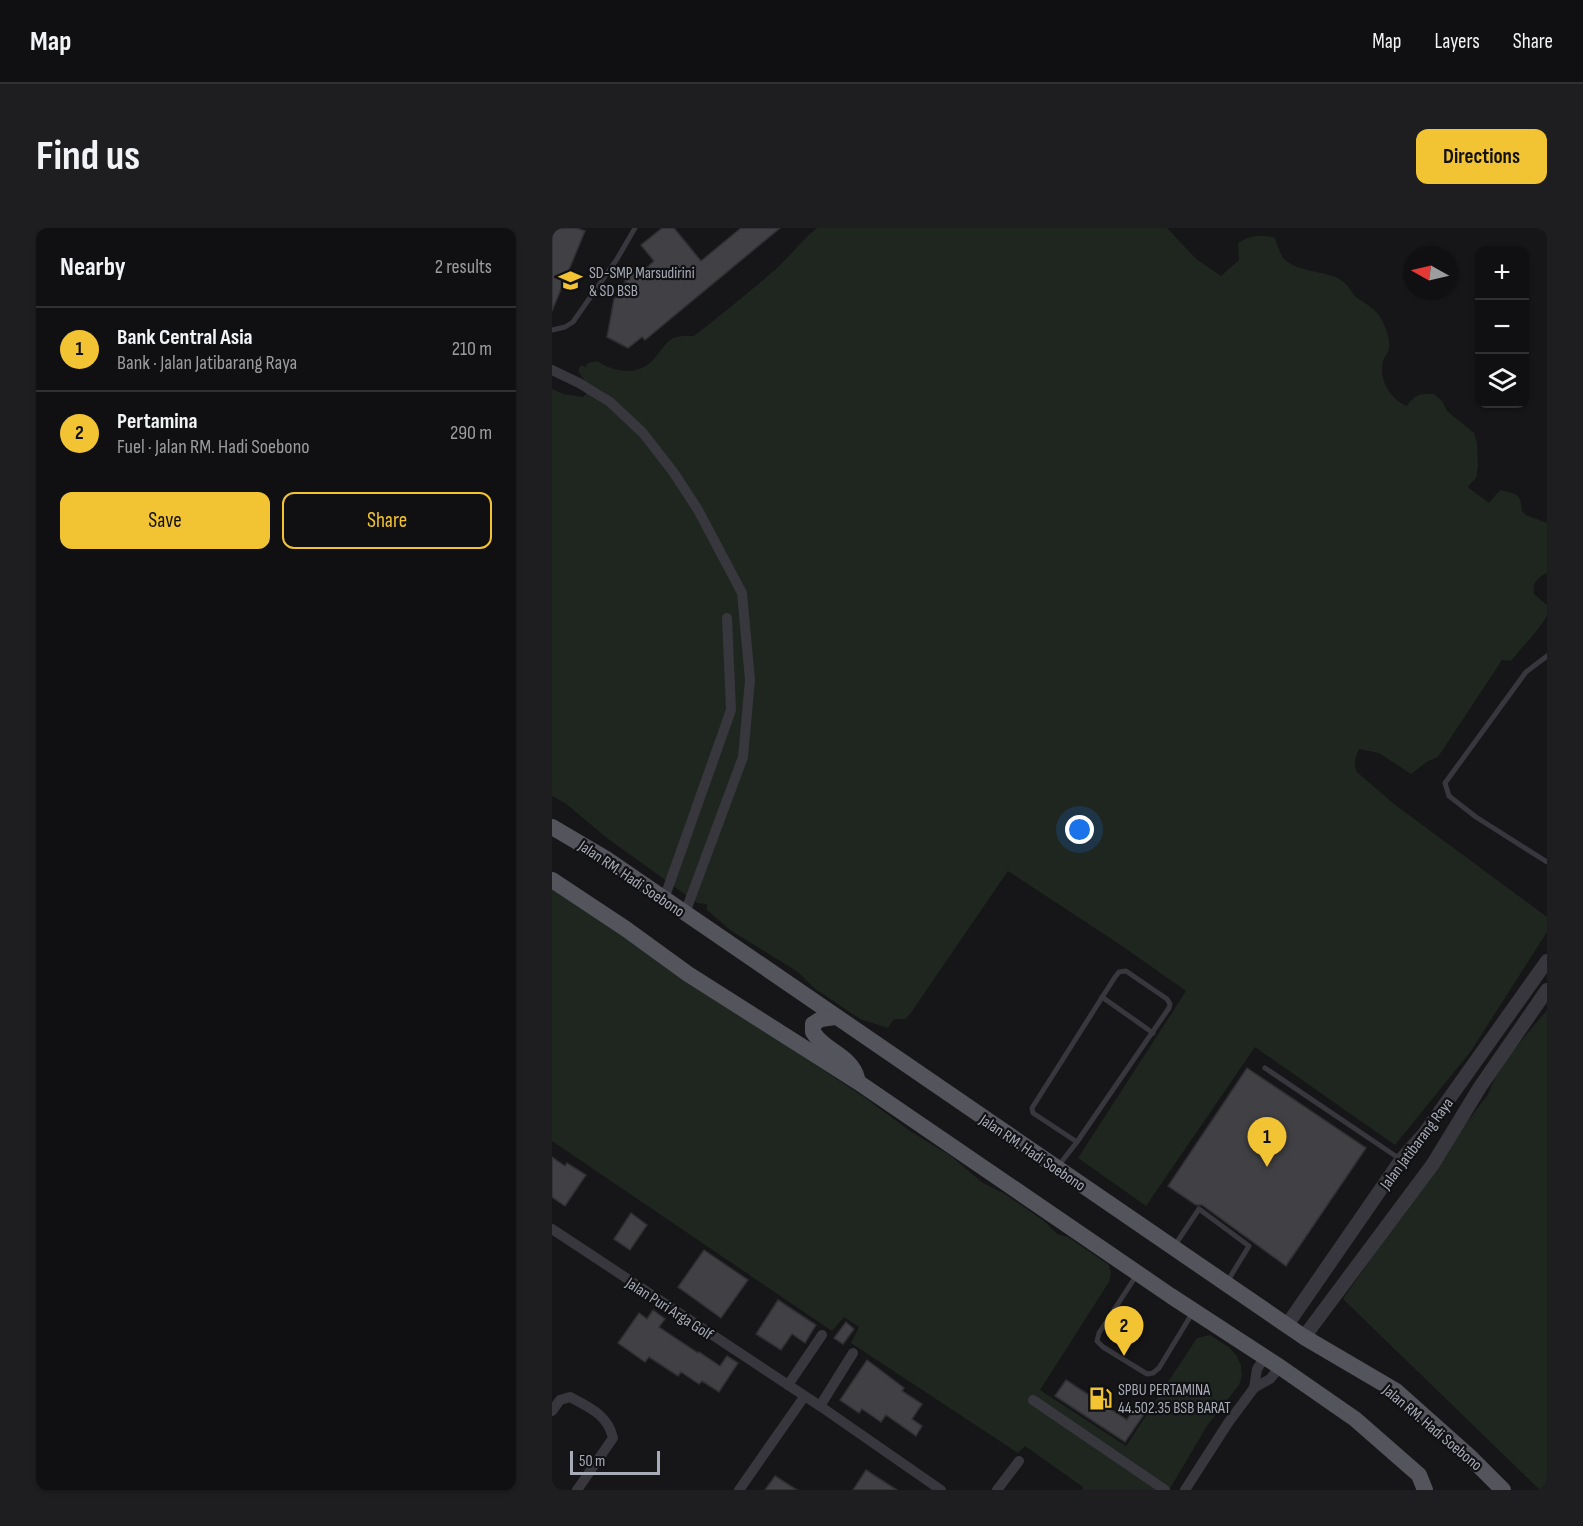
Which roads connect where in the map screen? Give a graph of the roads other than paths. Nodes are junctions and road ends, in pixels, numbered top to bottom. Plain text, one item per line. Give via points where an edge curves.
1 (635, 228) edge
2 (552, 330) edge
3 (552, 370) edge
4 (727, 618) dead end
5 (1547, 656) edge
6 (750, 680) junction
7 (731, 710) junction
8 (552, 827) edge
9 (1547, 861) edge
10 (552, 880) edge
11 (664, 899) junction
12 (685, 913) junction
13 (1547, 962) edge
14 (1547, 990) edge
15 (1102, 997) junction
16 (835, 1017) junction
17 (1153, 1033) junction
18 (1265, 1068) dead end
19 (858, 1082) junction
20 (1424, 1134) junction
21 (1077, 1142) junction
22 (1445, 1144) junction
23 (1401, 1160) junction
24 (1056, 1168) junction
25 (552, 1229) edge
26 (1173, 1248) junction
27 (1138, 1274) junction
28 (1226, 1283) junction
29 (1194, 1311) junction
30 (1287, 1325) junction
31 (822, 1335) dead end
32 (1304, 1337) junction
33 (853, 1353) dead end
34 (1265, 1357) junction
35 (1280, 1367) junction
36 (788, 1385) junction
37 (1254, 1388) junction
38 (804, 1396) junction
39 (1033, 1400) dead end
40 (820, 1406) junction
41 (552, 1411) edge
42 (1019, 1461) dead end
43 (1422, 1482) edge
44 (577, 1490) edge
45 (739, 1490) edge
46 (941, 1490) edge
47 (997, 1490) edge
48 (1165, 1490) edge
49 (1185, 1490) edge
50 (1433, 1490) edge
51 (1503, 1490) edge

1 - 2 lane via 573,322
3 - 6 street via 610,402 643,433 698,510 742,593
4 - 7 street
5 - 9 lane via 1526,672 1445,783 1449,796 1476,817
6 - 7 street
6 - 12 street via 743,757
7 - 11 street
8 - 11 main road, Jalan RM. Hadi Soebono
10 - 19 main road via 688,974
11 - 12 main road, Jalan RM. Hadi Soebono
12 - 16 main road, Jalan RM. Hadi Soebono
13 - 20 street, Jalan Jatibarang Raya
14 - 22 street, Jalan Jatibarang Raya
15 - 17 lane
15 - 17 lane via 1119,972 1126,971 1167,999 1169,1008
15 - 21 lane via 1032,1108 1033,1113
16 - 19 main road via 813,1024 813,1032 851,1066
16 - 24 main road, Jalan RM. Hadi Soebono
17 - 21 lane
18 - 23 lane
19 - 27 main road
20 - 22 street
20 - 23 street, Jalan Jatibarang Raya
21 - 24 lane
22 - 32 street, Jalan Jatibarang Raya
23 - 30 street, Jalan Jatibarang Raya
24 - 26 main road, Jalan RM. Hadi Soebono
25 - 36 street, Jalan Puri Arga Golf
26 - 28 main road, Jalan RM. Hadi Soebono
26 - 28 lane via 1199,1209 1249,1246
27 - 29 main road
27 - 29 lane via 1099,1333 1097,1341 1102,1347 1147,1374 1153,1373
28 - 30 main road, Jalan RM. Hadi Soebono
29 - 34 main road
30 - 32 main road, Jalan RM. Hadi Soebono
31 - 36 street
32 - 51 main road, Jalan RM. Hadi Soebono via 1396,1392
33 - 40 street
34 - 35 main road
34 - 37 street via 1257,1369
35 - 37 street via 1270,1379
35 - 43 main road via 1355,1419
36 - 38 street, Jalan Puri Arga Golf
37 - 49 street
38 - 40 street, Jalan Puri Arga Golf
38 - 45 street
39 - 48 street
40 - 46 street, Jalan Puri Arga Golf
41 - 44 street via 560,1400 570,1397 596,1411 610,1426 613,1438
42 - 47 street
43 - 50 main road

